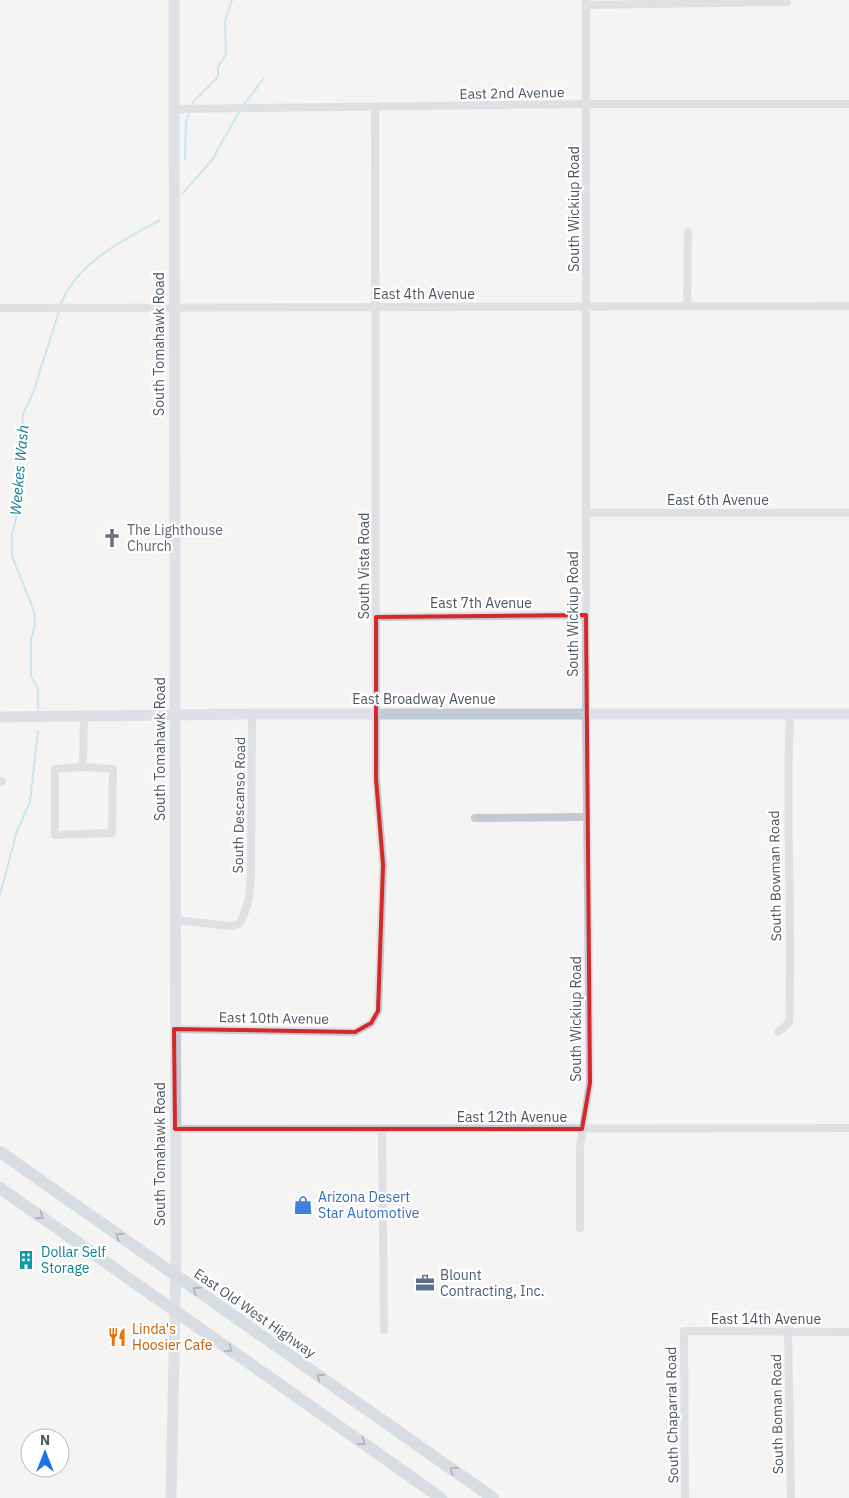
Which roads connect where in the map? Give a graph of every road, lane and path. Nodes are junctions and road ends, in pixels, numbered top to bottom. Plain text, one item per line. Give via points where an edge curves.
1 (174, 0) edge
2 (586, 2) edge
3 (787, 2) dead end
4 (586, 104) junction
5 (849, 104) edge
6 (375, 107) junction
7 (175, 109) junction
8 (688, 232) dead end
9 (687, 306) junction
10 (849, 306) edge
11 (174, 307) junction
12 (376, 307) junction
13 (586, 307) junction
14 (0, 308) edge
15 (586, 513) junction
16 (849, 513) edge
17 (586, 615) junction
18 (376, 617) junction
19 (252, 714) junction
20 (376, 714) junction
21 (586, 714) junction
22 (790, 714) junction
23 (849, 714) edge
24 (0, 717) edge
25 (84, 717) junction
26 (175, 717) junction
27 (83, 767) junction
28 (587, 817) junction
29 (475, 818) dead end
30 (174, 920) junction
31 (371, 1023) joint
32 (174, 1029) junction
33 (778, 1032) dead end
34 (849, 1128) edge
35 (175, 1129) junction
36 (382, 1129) junction
37 (582, 1129) junction
38 (0, 1152) edge
39 (0, 1188) edge
40 (580, 1228) dead end
41 (176, 1276) junction
42 (175, 1311) junction
43 (384, 1330) dead end
44 (788, 1330) junction
45 (684, 1331) joint
46 (849, 1332) edge
47 (171, 1498) edge
48 (441, 1498) edge
49 (493, 1498) edge
50 (685, 1498) edge
51 (791, 1498) edge

1 - 7 main road, South Tomahawk Road
2 - 3 street
2 - 4 street, South Wickiup Road
4 - 5 street, East 2nd Avenue
4 - 6 street, East 2nd Avenue
4 - 13 street, South Wickiup Road
6 - 7 street, East 2nd Avenue
6 - 12 street, South Vista Road
7 - 11 main road, South Tomahawk Road
8 - 9 street
9 - 10 street, East 4th Avenue
9 - 13 street, East 4th Avenue
11 - 12 street, East 4th Avenue
11 - 14 street, East 4th Avenue
11 - 26 main road, South Tomahawk Road
12 - 13 street, East 4th Avenue
12 - 18 street, South Vista Road
13 - 15 street, South Wickiup Road
15 - 16 street, East 6th Avenue
15 - 17 street, South Wickiup Road
17 - 18 street, East 7th Avenue
17 - 21 street, South Wickiup Road
18 - 20 street, South Vista Road
19 - 20 main road, East Broadway Avenue
19 - 26 main road, East Broadway Avenue
19 - 30 street, South Descanso Road via 250,897 239,924 211,925
20 - 21 main road, East Broadway Avenue
20 - 31 street, South Vista Road via 376,779 383,864 378,1011
21 - 22 main road, East Broadway Avenue
21 - 28 street, South Wickiup Road
22 - 23 main road, East Broadway Avenue
22 - 33 street, South Bowman Road via 787,778 791,976 789,1023
24 - 25 main road, East Broadway Avenue
25 - 26 main road, East Broadway Avenue
25 - 27 street
26 - 30 main road, South Tomahawk Road
27 - 27 street via 55,769 55,835 112,832 114,769
28 - 29 street
28 - 37 street, South Wickiup Road via 590,1083
30 - 32 main road, South Tomahawk Road
31 - 32 street, East 10th Avenue via 355,1032
32 - 35 main road, South Tomahawk Road
34 - 37 street, East 12th Avenue
35 - 36 street, East 12th Avenue
35 - 41 main road, South Tomahawk Road
36 - 37 street, East 12th Avenue
36 - 43 street
37 - 40 street, South Wickiup Road
41 -> 38 main road, East Old West Highway
39 -> 42 main road
41 - 42 main road, South Tomahawk Road
49 -> 41 main road, East Old West Highway
42 - 47 main road, South Tomahawk Road
42 -> 48 main road
44 - 45 street, East 14th Avenue
44 - 46 street, East 14th Avenue
44 - 51 street, South Boman Road
45 - 50 street, South Chaparral Road

